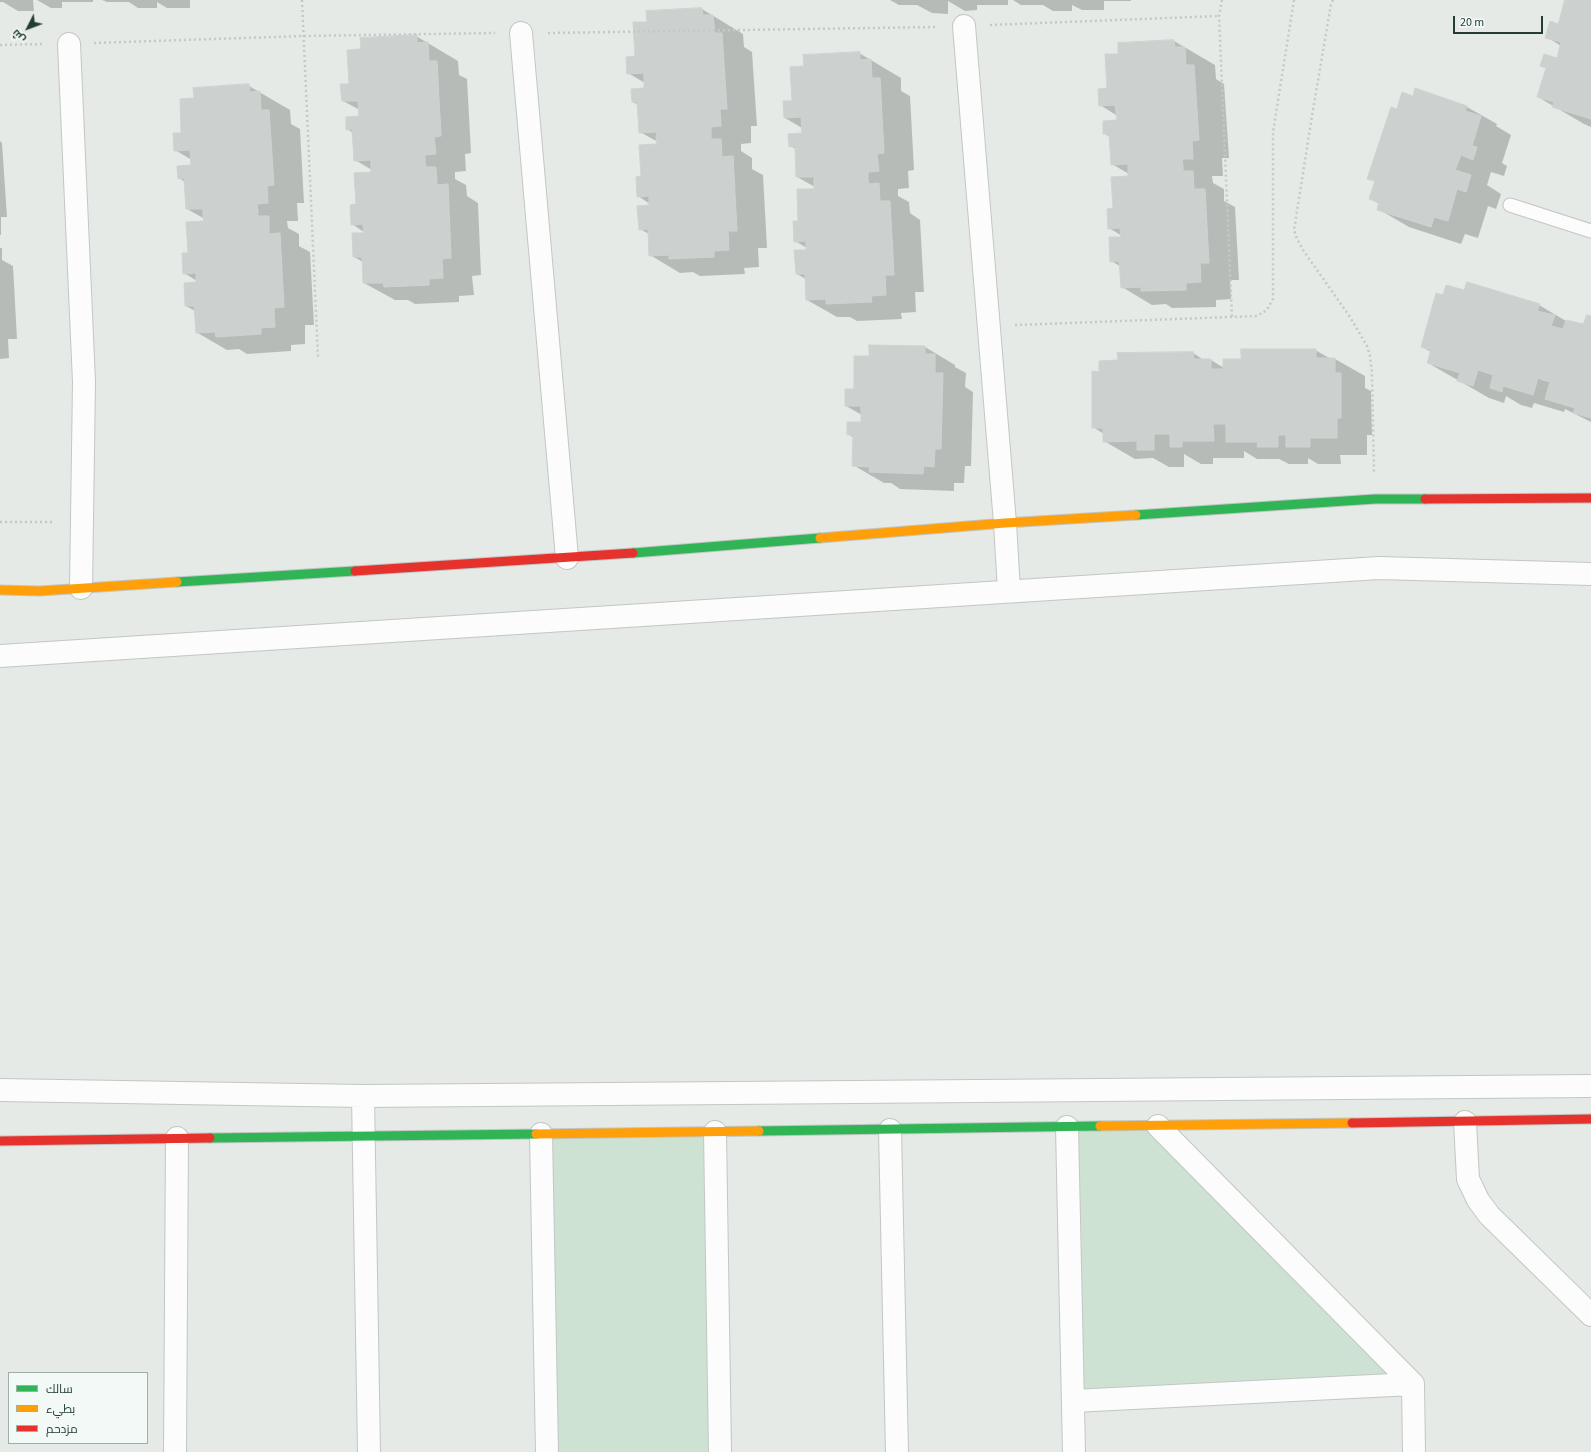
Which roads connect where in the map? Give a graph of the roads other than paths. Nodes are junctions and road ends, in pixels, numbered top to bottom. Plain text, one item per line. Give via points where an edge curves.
1 (964, 26) road end
2 (521, 33) road end
3 (69, 44) road end
4 (1510, 205) dead end
5 (1591, 231) edge
6 (1591, 498) edge
7 (1005, 523) junction
8 (567, 558) junction
9 (1591, 574) edge
10 (81, 588) junction
11 (0, 590) edge
12 (1009, 591) junction
13 (0, 656) edge
14 (1591, 1086) edge
15 (0, 1090) edge
16 (363, 1096) junction
17 (1591, 1119) edge
18 (1465, 1122) junction
19 (1158, 1126) junction
20 (1067, 1127) junction
21 (890, 1130) junction
22 (715, 1132) junction
23 (541, 1134) junction
24 (363, 1136) junction
25 (177, 1138) junction
26 (0, 1141) edge
27 (1591, 1314) edge
28 (1413, 1384) junction
29 (1073, 1401) junction
30 (175, 1452) edge
31 (369, 1452) edge
32 (547, 1452) edge
33 (720, 1452) edge
34 (896, 1452) edge
35 (1074, 1452) edge
36 (1414, 1452) edge

1 - 7 street
2 - 8 street
3 - 10 street via 84,382
4 - 5 lane
6 - 7 street via 1375,499
7 - 8 street
7 - 12 street
8 - 10 street
9 - 12 street via 1379,568
10 - 11 street
12 - 13 street
14 - 16 street
15 - 16 street
16 - 24 street
17 - 18 street
18 - 19 street
18 - 27 street via 1468,1179 1478,1200 1489,1215
19 - 20 street
19 - 28 street
20 - 21 street
20 - 29 street
21 - 22 street
21 - 34 street
22 - 23 street
22 - 33 street
23 - 24 street
23 - 32 street
24 - 25 street
24 - 31 street
25 - 26 street
25 - 30 street
28 - 29 street
28 - 36 street
29 - 35 street

